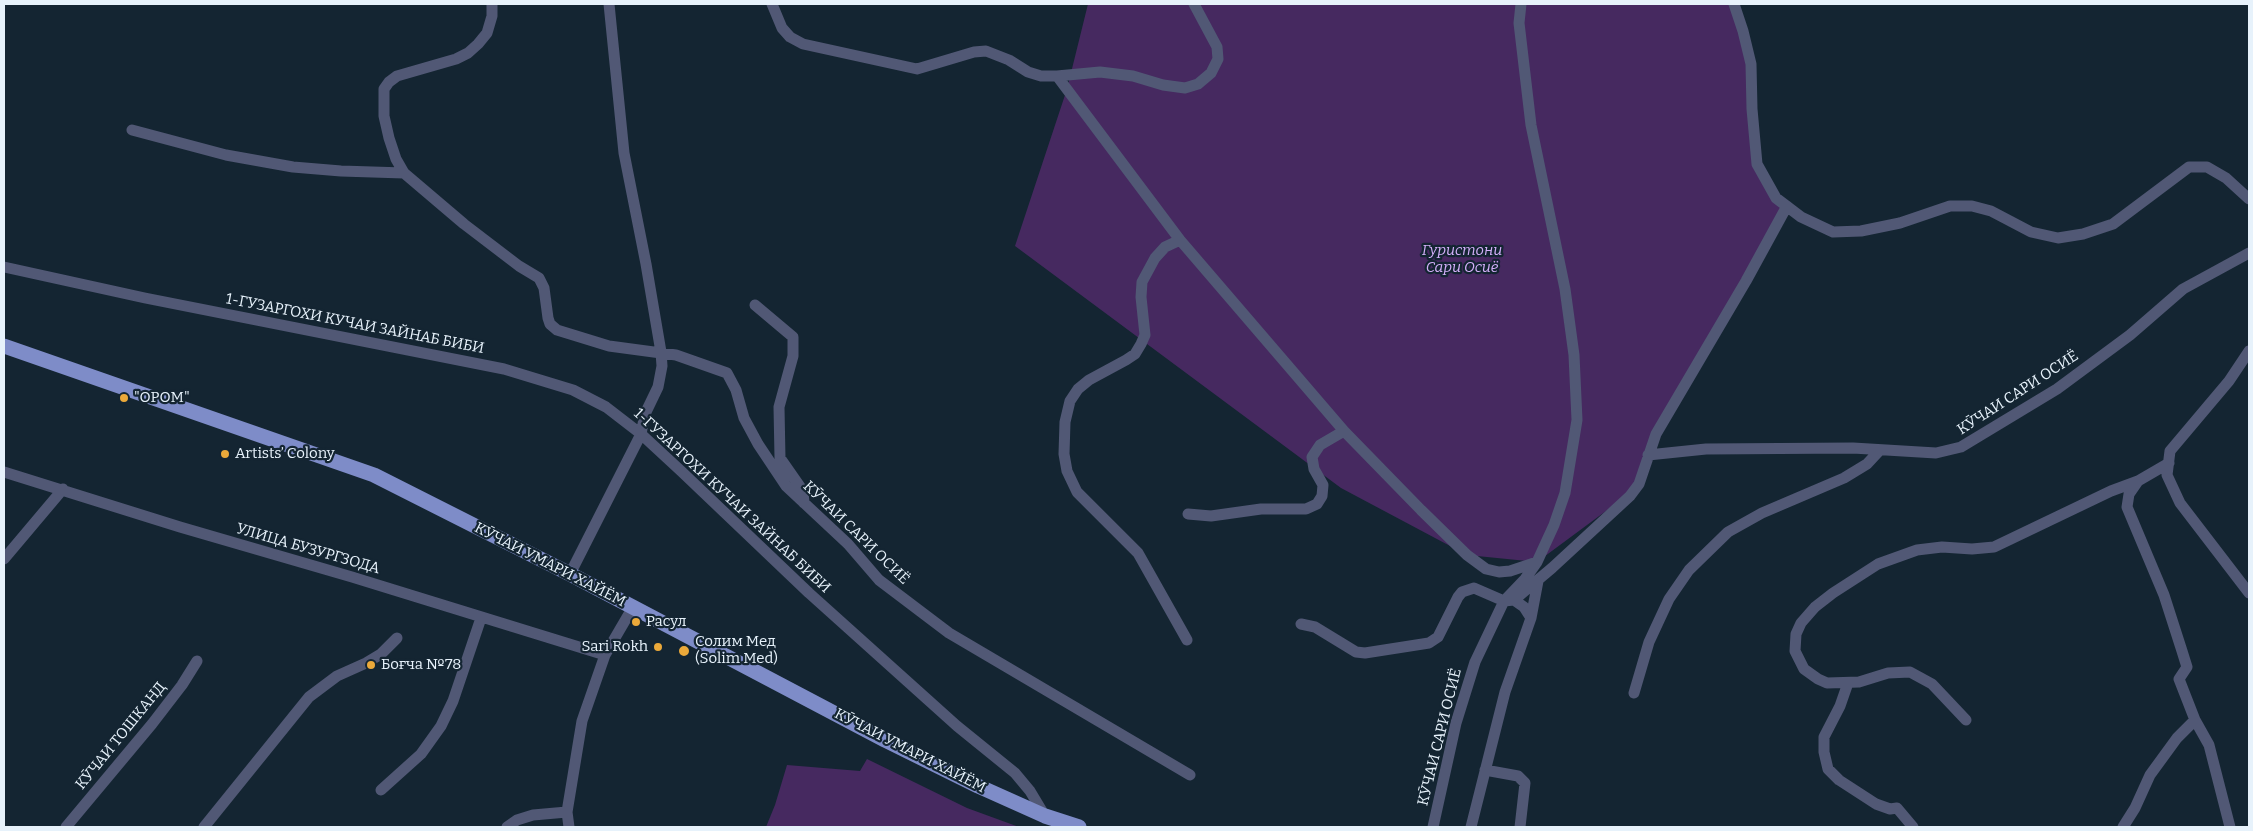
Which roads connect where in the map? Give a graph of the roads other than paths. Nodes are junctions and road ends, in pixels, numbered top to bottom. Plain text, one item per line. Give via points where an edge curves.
1 (492, 4) edge
2 (609, 4) edge
3 (772, 4) edge
4 (1194, 4) edge
5 (1521, 4) edge
6 (1734, 4) edge
7 (1057, 76) junction
8 (132, 130) dead end
9 (404, 173) junction
10 (2249, 199) edge
11 (1787, 206) junction
12 (1180, 240) junction
13 (2249, 253) edge
14 (4, 267) edge
15 (755, 305) dead end
16 (4, 346) edge
17 (2249, 351) edge
18 (661, 352) junction
19 (1344, 431) junction
20 (641, 434) junction
21 (1880, 450) junction
22 (1648, 455) junction
23 (2168, 463) junction
24 (4, 472) edge
25 (2138, 481) junction
26 (63, 489) junction
27 (804, 504) junction
28 (1188, 514) dead end
29 (4, 559) edge
30 (1537, 562) junction
31 (570, 574) junction
32 (1538, 581) junction
33 (2249, 593) edge
34 (1509, 600) junction
35 (633, 607) junction
36 (481, 618) junction
37 (1530, 618) junction
38 (1301, 624) dead end
39 (397, 638) dead end
40 (1187, 640) dead end
41 (604, 655) junction
42 (197, 661) dead end
43 (1848, 683) junction
44 (1634, 693) dead end
45 (1966, 720) dead end
46 (2196, 720) junction
47 (1485, 770) junction
48 (1190, 774) dead end
49 (382, 790) dead end
50 (567, 812) junction
51 (1045, 816) junction
52 (66, 827) edge
53 (204, 827) edge
54 (507, 827) edge
55 (569, 827) edge
56 (1078, 827) edge
57 (1433, 827) edge
58 (1471, 827) edge
59 (1520, 827) edge
60 (1912, 827) edge
61 (2123, 827) edge
62 (2230, 827) edge

1 - 9 street via 487,33 468,53 397,76 384,89 384,116 389,138
2 - 18 street via 624,152
3 - 7 street via 782,28 802,44 917,69 986,51 1028,72
4 - 7 street via 1216,46 1218,59 1198,84 1186,88 1100,72
5 - 30 street via 1519,23 1531,125 1565,288 1574,354 1577,420 1565,493
6 - 11 street via 1751,64 1757,164 1776,198
7 - 12 street
8 - 9 street via 226,155 293,167
9 - 18 street, КӮЧАИ САРИ ОСИЁ via 464,224 539,278 544,288 550,324 557,330 610,346
10 - 11 street via 2214,171 2189,167 2113,224 2058,238 2031,232 1991,211 1972,206 1950,206 1861,231 1833,232 1801,217
11 - 22 street, КӮЧАИ САРИ ОСИЁ via 1656,434
12 - 19 street
12 - 40 street via 1155,258 1142,282 1144,335 1135,354 1089,380 1070,401 1065,422 1064,454 1067,471 1077,492 1138,553
13 - 21 street, КӮЧАИ САРИ ОСИЁ via 2183,289 2130,335 2057,389 1962,447 1936,454
14 - 20 street, 1-ГУЗАРГОХИ КУЧАИ ЗАЙНАБ БИБИ via 504,369 573,390 606,407
15 - 27 street via 793,338 793,356 779,407 780,458 803,491
16 - 31 main road, КӮЧАИ УМАРИ ХАЙЁМ via 374,475
17 - 23 street via 2229,381 2170,451
18 - 20 street via 658,387 645,414
18 - 27 street, КӮЧАИ САРИ ОСИЁ via 727,373 758,444 786,486
19 - 28 street via 1320,446 1312,458 1322,485 1322,496 1317,504 1306,509 1261,509 1211,516
19 - 30 street via 1468,555 1486,569 1510,571
20 - 31 street
20 - 51 street, 1-ГУЗАРГОХИ КУЧАИ ЗАЙНАБ БИБИ via 809,594 957,726 1015,773
21 - 22 street, КӮЧАИ САРИ ОСИЁ via 1706,449
21 - 44 street via 1867,464 1844,478 1762,513 1728,532 1689,570 1669,599 1649,642
22 - 32 street, КӮЧАИ САРИ ОСИЁ via 1638,484 1630,496
23 - 25 street
23 - 33 street via 2167,475 2180,504
24 - 26 street, УЛИЦА БУЗУРГЗОДА
25 - 43 street via 1994,547 1942,546 1917,550 1878,564 1833,592 1801,624 1796,634 1795,650 1804,669 1818,679 1827,683
25 - 46 street via 2129,494 2128,507 2164,595 2182,650 2187,666 2179,679
26 - 29 street
26 - 36 street, УЛИЦА БУЗУРГЗОДА
27 - 48 street, КӮЧАИ САРИ ОСИЁ via 848,544 879,580 949,633
30 - 34 street
31 - 35 main road, КӮЧАИ УМАРИ ХАЙЁМ
32 - 34 street, КӮЧАИ САРИ ОСИЁ
32 - 37 street
34 - 37 street via 1524,606
34 - 38 street via 1474,588 1468,590 1458,597 1433,641 1365,653 1349,649 1315,627
34 - 57 street, КӮЧАИ САРИ ОСИЁ via 1472,671 1456,723
35 - 41 street
35 - 51 main road, КӮЧАИ УМАРИ ХАЙЁМ via 885,740
36 - 41 street, УЛИЦА БУЗУРГЗОДА
36 - 49 street via 453,701 441,726 421,754
37 - 47 street via 1505,692
39 - 53 street via 381,654 336,676 309,697
41 - 50 street via 582,721
42 - 52 street, КӮЧАИ ТОШКАНД via 152,724
43 - 45 street via 1888,673 1910,672 1932,684
43 - 60 street via 1824,737 1828,769 1876,804 1890,810 1897,808
46 - 61 street via 2177,738 2150,775
46 - 62 street via 2209,745
47 - 58 street
47 - 59 street via 1518,776 1525,784
50 - 54 street via 533,815
50 - 55 street
51 - 56 main road, КӮЧАИ УМАРИ ХАЙЁМ

